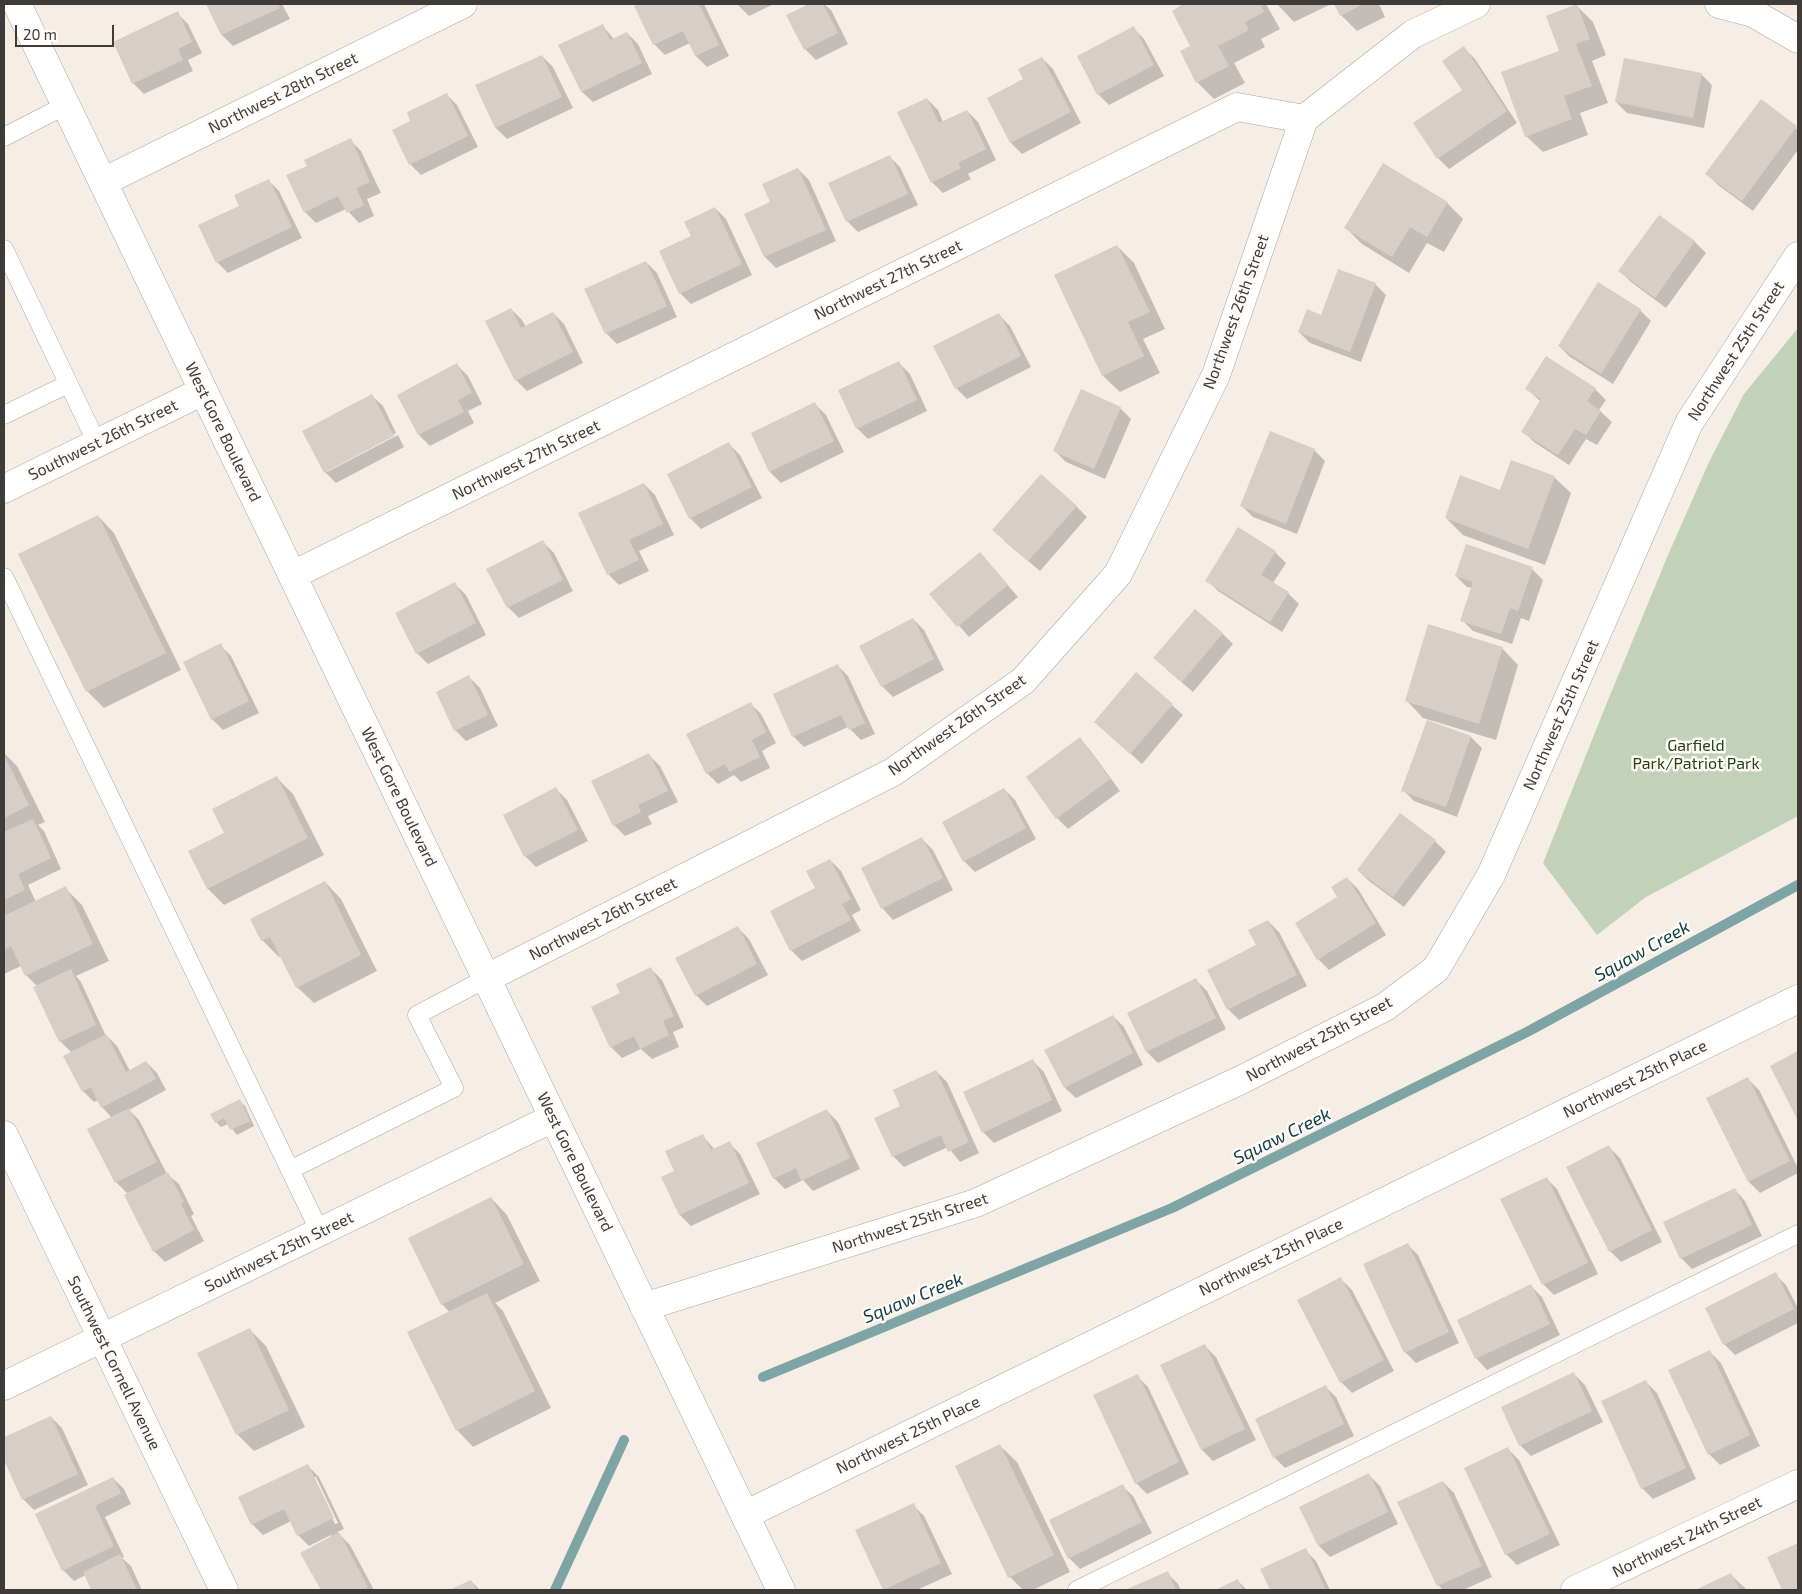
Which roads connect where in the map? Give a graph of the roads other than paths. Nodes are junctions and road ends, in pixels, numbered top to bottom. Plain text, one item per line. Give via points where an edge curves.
1 (17, 4) edge
2 (463, 4) edge
3 (1476, 4) edge
4 (1720, 4) edge
5 (1798, 39) edge
6 (66, 105) junction
7 (1304, 119) junction
8 (4, 137) edge
9 (103, 182) junction
10 (4, 249) edge
11 (1798, 256) edge
12 (68, 384) junction
13 (203, 391) junction
14 (4, 415) edge
15 (97, 443) junction
16 (4, 488) edge
17 (293, 575) junction
18 (4, 577) edge
19 (487, 978) junction
20 (1798, 999) edge
21 (553, 1118) junction
22 (4, 1135) edge
23 (290, 1170) junction
24 (320, 1232) junction
25 (1798, 1234) edge
26 (644, 1307) junction
27 (102, 1338) junction
28 (4, 1386) edge
29 (1798, 1484) edge
30 (745, 1514) junction
31 (224, 1590) edge
32 (781, 1590) edge
33 (1077, 1590) edge
34 (1576, 1590) edge

1 - 6 street, West Gore Boulevard
2 - 9 street, Northwest 28th Street
3 - 7 street via 1413,34
4 - 5 street via 1753,13
6 - 8 lane
6 - 9 street, West Gore Boulevard
7 - 17 street, Northwest 27th Street via 1238,107
7 - 19 street, Northwest 26th Street via 1216,375 1118,574 1023,681 893,772
9 - 13 street, West Gore Boulevard
10 - 12 lane
11 - 26 street, Northwest 25th Street via 1689,423 1491,875 1436,969 1385,1007 1241,1080 976,1203
12 - 14 lane
12 - 15 lane
13 - 15 street, Southwest 26th Street
13 - 17 street, West Gore Boulevard
15 - 16 street, Southwest 26th Street
17 - 19 street, West Gore Boulevard
18 - 23 lane
19 - 21 street, West Gore Boulevard
19 - 23 lane via 417,1015 454,1088
20 - 30 street, Northwest 25th Place
21 - 24 street, Southwest 25th Street
21 - 26 street, West Gore Boulevard
22 - 27 street, Southwest Cornell Avenue
23 - 24 lane
24 - 27 street, Southwest 25th Street
25 - 33 lane
26 - 30 street, West Gore Boulevard
27 - 28 street, Southwest 25th Street
27 - 31 street, Southwest Cornell Avenue
29 - 34 street, Northwest 24th Street
30 - 32 street, West Gore Boulevard

